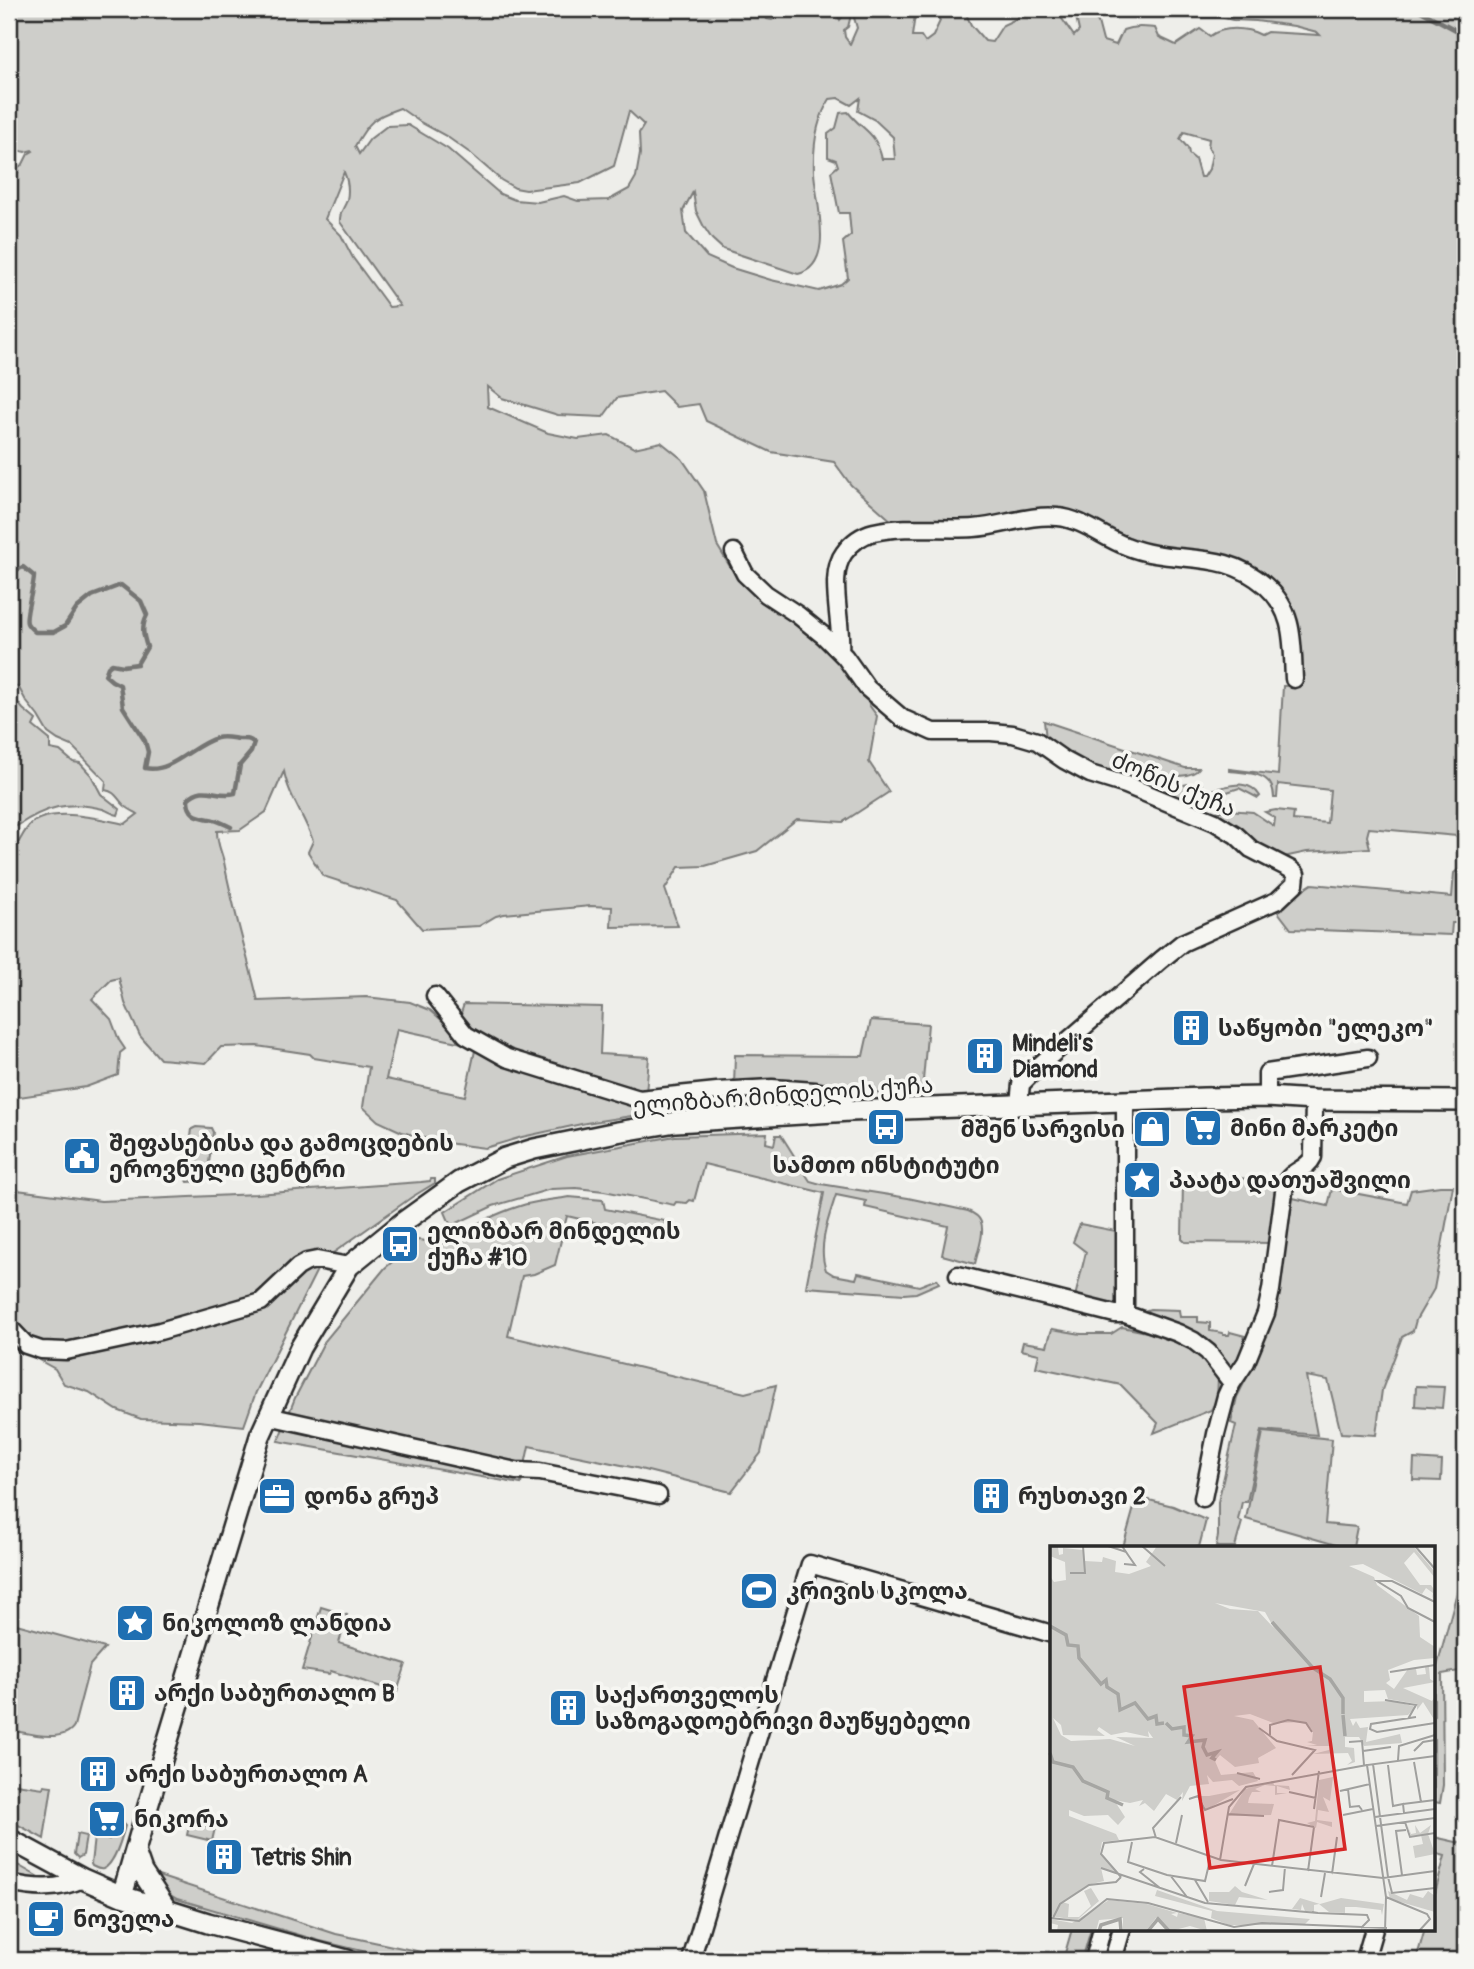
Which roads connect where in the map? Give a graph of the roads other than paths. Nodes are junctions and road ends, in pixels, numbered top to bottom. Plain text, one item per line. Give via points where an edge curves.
1 (734, 552) dead end
2 (840, 652) junction
3 (1294, 679) dead end
4 (435, 996) dead end
5 (1368, 1058) dead end
6 (1266, 1097) junction
7 (1314, 1100) junction
8 (1125, 1101) junction
9 (1465, 1101) edge
10 (1018, 1104) junction
11 (850, 1111) junction
12 (349, 1266) junction
13 (958, 1275) dead end
14 (1125, 1314) junction
15 (9, 1326) edge
16 (1232, 1384) junction
17 (268, 1416) junction
18 (658, 1495) dead end
19 (1203, 1498) dead end
20 (1050, 1633) edge
21 (9, 1839) edge
22 (135, 1852) junction
23 (90, 1882) junction
24 (10, 1888) edge
25 (122, 1896) junction
26 (167, 1910) junction
27 (1102, 1930) edge
28 (1122, 1930) edge
29 (1374, 1930) edge
30 (347, 1960) edge
31 (691, 1960) edge
32 (1094, 1960) edge
33 (1113, 1960) edge
34 (1365, 1960) edge

1 - 2 street, ძოწის ქუჩა via 745,574 766,594
2 - 3 street via 836,569 859,537 892,530 976,528 1059,517 1127,547 1220,561 1243,569 1276,597 1290,623
2 - 10 street, ძოწის ქუჩა via 867,688 920,727 933,732 1013,734 1037,741 1090,774 1215,822 1296,874 1295,884 1278,900 1182,943 1161,960 1021,1084
4 - 11 street via 466,1035 507,1058 639,1099 772,1087 829,1094
5 - 6 street via 1267,1073
6 - 7 street, ელიზბარ მინდელის ქუჩა
6 - 8 street, ელიზბარ მინდელის ქუჩა
7 - 9 street, ელიზბარ მინდელის ქუჩა
7 - 16 street via 1313,1157 1285,1184 1266,1313 1246,1363
8 - 10 street, ელიზბარ მინდელის ქუჩა
8 - 14 street
10 - 11 street, ელიზბარ მინდელის ქუჩა
11 - 12 street, ელიზბარ მინდელის ქუჩა via 677,1122 534,1149 459,1182
12 - 15 street via 307,1262 261,1302 160,1331 66,1351 26,1345
12 - 17 street, ელიზბარ მინდელის ქუჩა via 300,1348
13 - 14 street
14 - 16 street via 1194,1341 1209,1352
16 - 19 street via 1221,1413
17 - 18 street via 516,1471
17 - 22 street, ელიზბარ მინდელის ქუჩა
20 - 31 street via 810,1564
21 - 23 street
22 - 23 street, ელიზბარ მინდელის ქუჩა via 123,1867
22 - 25 street, ელიზბარ მინდელის ქუჩა
22 - 26 street via 142,1872
23 - 24 street
23 - 25 street
25 - 26 street
26 - 30 street
27 - 32 street
28 - 33 street
29 - 34 street

